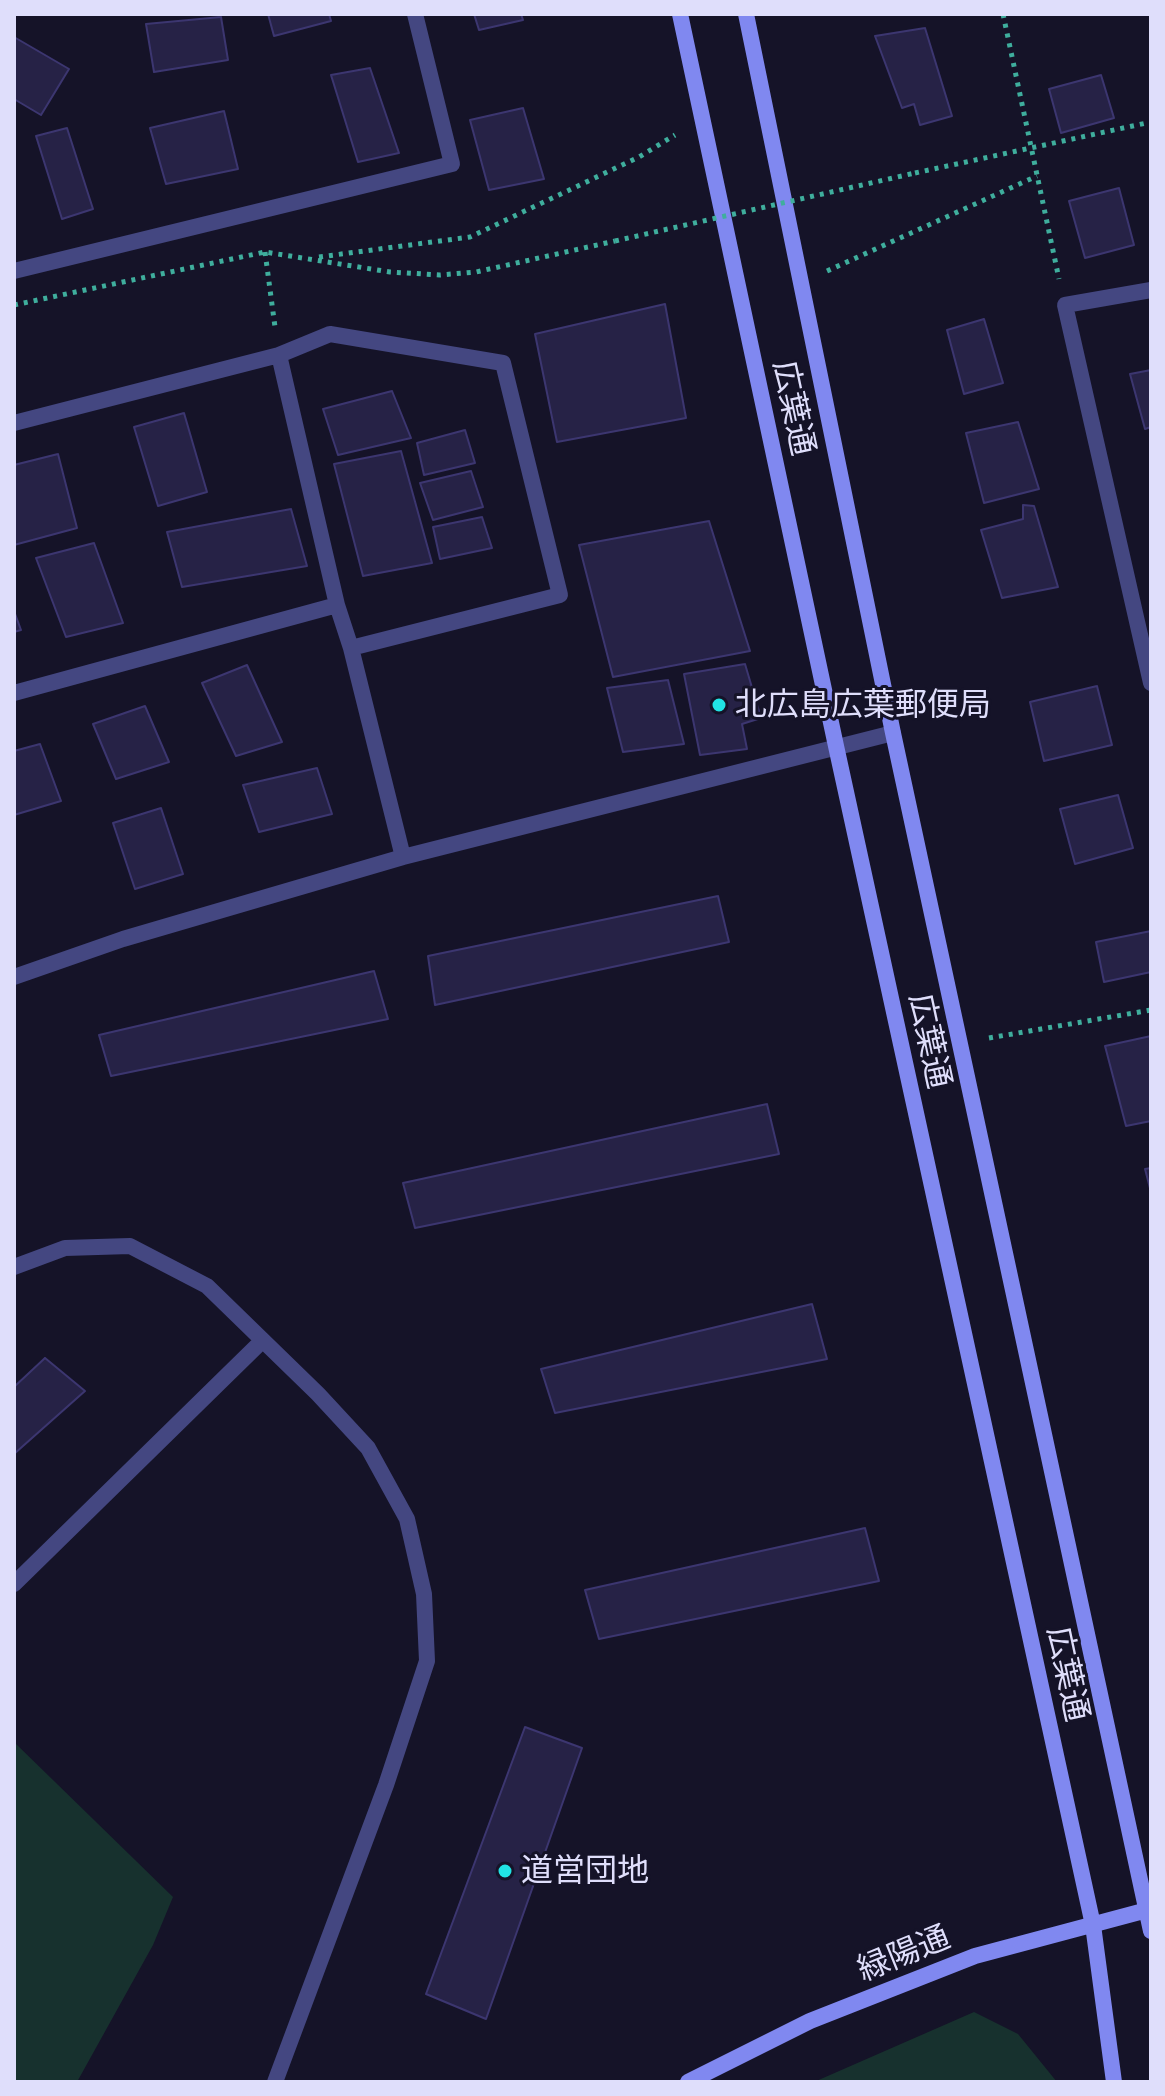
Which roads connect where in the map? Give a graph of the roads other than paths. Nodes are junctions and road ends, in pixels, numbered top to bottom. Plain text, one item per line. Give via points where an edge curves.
1 (415, 14) edge
2 (680, 14) edge
3 (746, 14) edge
4 (14, 271) edge
5 (1151, 290) edge
6 (279, 355) junction
7 (14, 423) edge
8 (337, 605) junction
9 (351, 648) junction
10 (1151, 683) edge
11 (14, 693) edge
12 (893, 733) junction
13 (836, 746) junction
14 (403, 857) junction
15 (14, 977) edge
16 (14, 1267) edge
17 (262, 1341) junction
18 (14, 1584) edge
19 (1150, 1910) edge
20 (1093, 1925) junction
21 (1151, 1931) edge
22 (275, 2082) edge
23 (688, 2082) edge
24 (1114, 2082) edge

1 - 4 street via 452,164
2 - 13 street, 広葉通
3 - 12 street, 広葉通
5 - 10 street via 1065,305
6 - 7 street
6 - 8 street
6 - 9 street via 330,334 503,363 560,595
8 - 9 street
8 - 11 street
9 - 14 street
12 - 13 street
12 - 19 street, 広葉通
13 - 14 street
13 - 20 street, 広葉通
14 - 15 street via 123,939
16 - 17 street via 65,1248 130,1246 207,1286
17 - 18 street
17 - 22 street via 368,1448 407,1519 424,1594 427,1661
19 - 20 street, 緑陽通
19 - 21 street, 広葉通
20 - 23 street, 緑陽通 via 975,1956 810,2021
20 - 24 street, 広葉通

